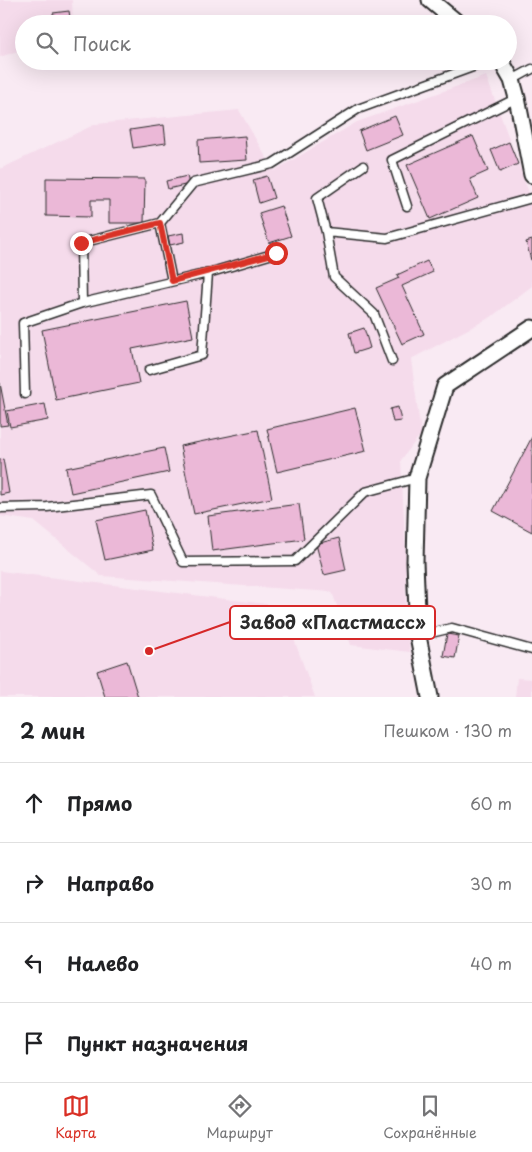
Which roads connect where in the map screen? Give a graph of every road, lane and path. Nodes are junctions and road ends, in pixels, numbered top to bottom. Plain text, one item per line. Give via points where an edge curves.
1 (430, 0) edge
2 (448, 15) edge
3 (532, 69) edge
4 (465, 70) edge
5 (506, 70) edge
6 (512, 80) junction
7 (517, 98) junction
8 (363, 166) dead end
9 (532, 175) edge
10 (532, 198) edge
11 (407, 206) dead end
12 (160, 223) junction
13 (326, 232) junction
14 (276, 253) dead end
15 (208, 273) junction
16 (172, 281) junction
17 (82, 303) junction
18 (532, 328) edge
19 (392, 361) dead end
20 (149, 370) dead end
21 (25, 394) dead end
22 (417, 478) junction
23 (0, 508) edge
24 (418, 636) junction
25 (532, 650) edge
26 (430, 697) edge

1 - 2 street
3 - 6 lane
4 - 12 lane via 358,110 272,164 193,183
5 - 6 street
6 - 7 street
7 - 9 street
7 - 11 lane via 392,160
8 - 13 lane via 317,198
10 - 13 lane via 387,238
12 - 16 lane
12 - 17 lane via 81,243
13 - 19 lane via 334,277 374,314
14 - 15 lane
15 - 16 lane
15 - 20 lane via 202,355
16 - 17 lane
17 - 21 lane via 24,323
18 - 22 street via 445,386
22 - 23 lane via 365,492 295,561 183,562 151,495 47,507
22 - 24 street via 415,562
24 - 25 lane via 452,628
24 - 26 street

